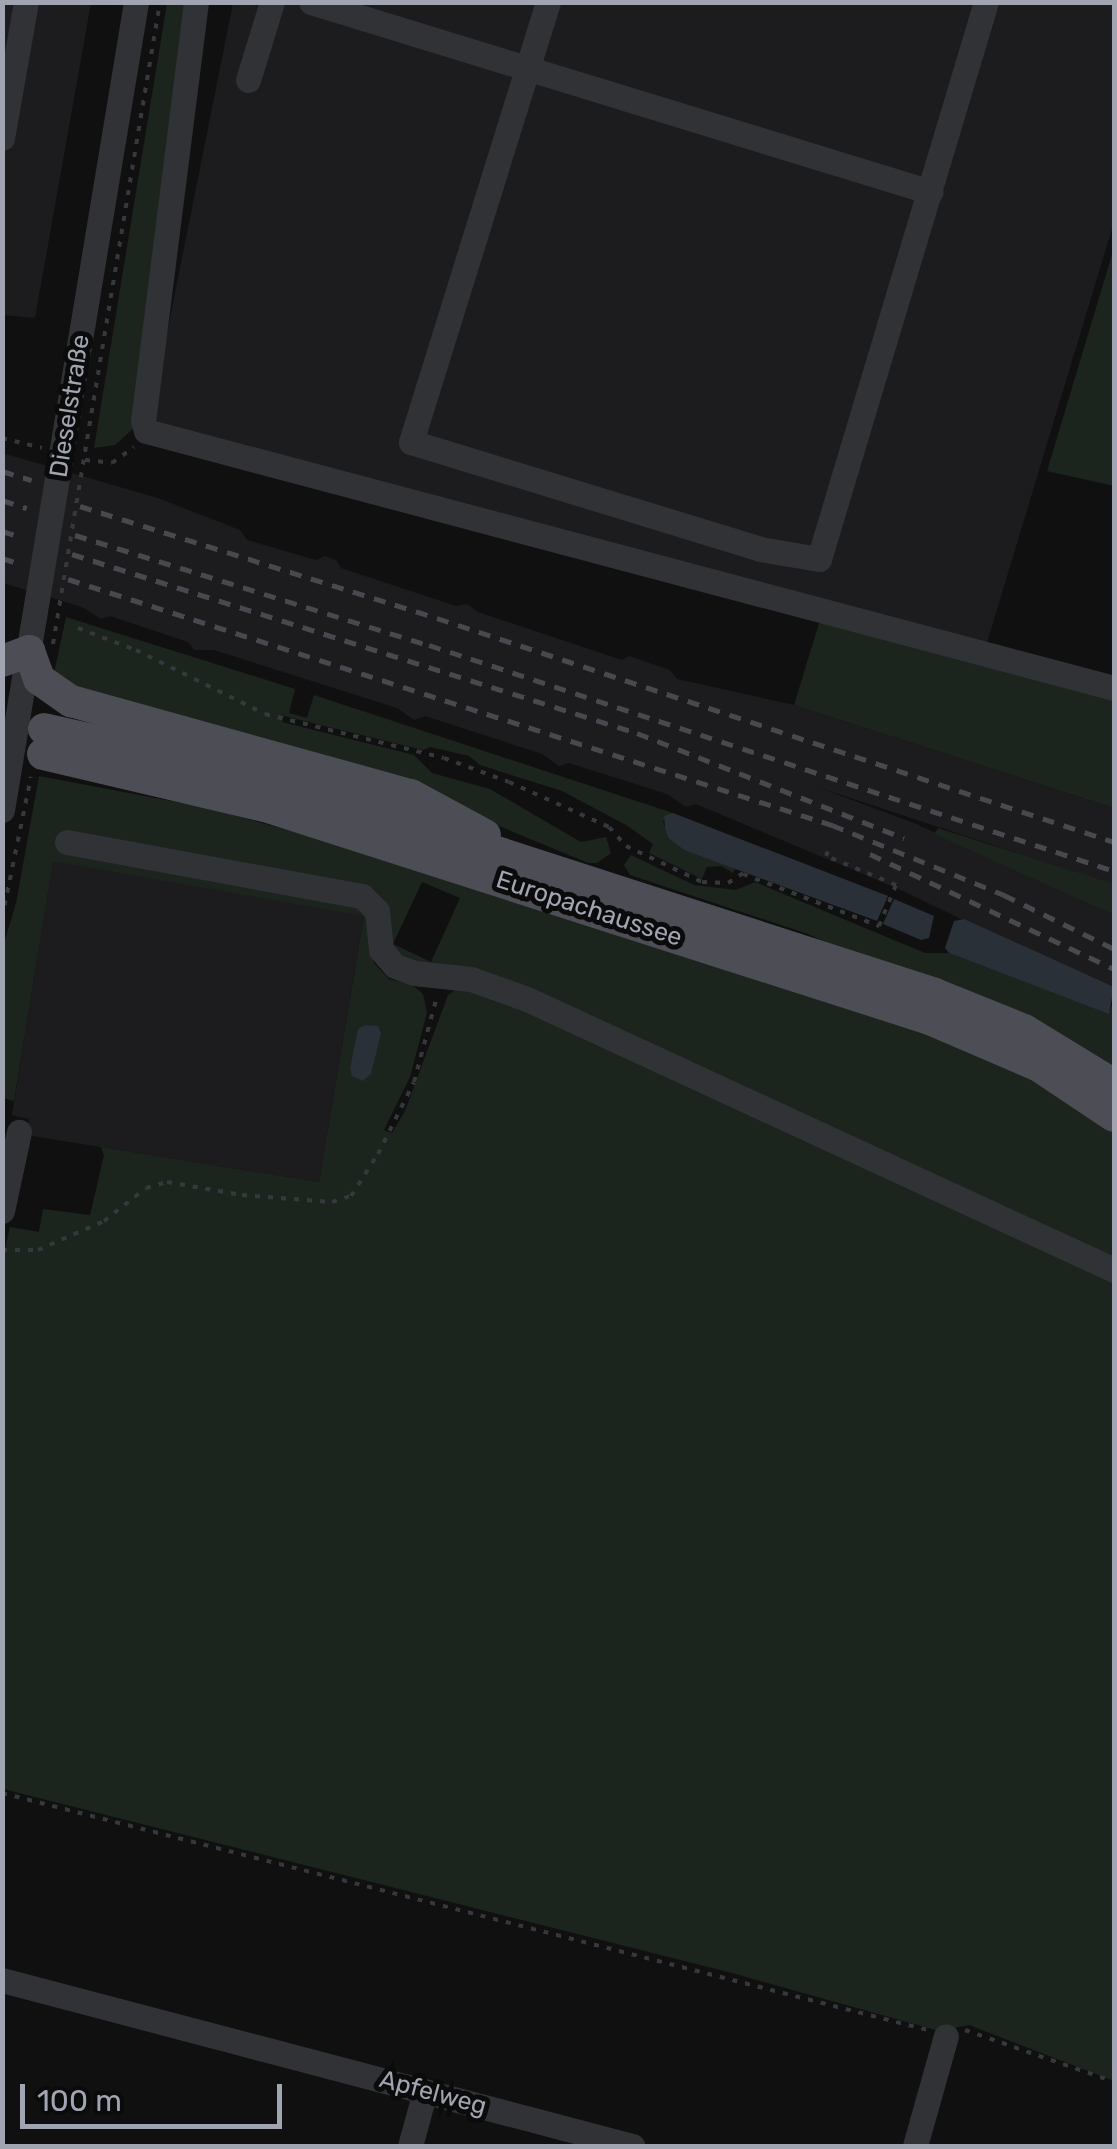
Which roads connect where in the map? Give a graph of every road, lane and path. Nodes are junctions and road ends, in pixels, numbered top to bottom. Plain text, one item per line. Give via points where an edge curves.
1 (26, 2) edge
2 (100, 2) edge
3 (160, 2) edge
4 (196, 2) edge
5 (272, 2) edge
6 (310, 2) edge
7 (548, 2) edge
8 (986, 2) edge
9 (125, 4) edge
10 (527, 70) junction
11 (248, 80) dead end
12 (2, 138) edge
13 (930, 192) junction
14 (82, 406) junction
15 (78, 628) dead end
16 (28, 656) edge
17 (1114, 688) edge
18 (40, 751) junction
19 (10, 810) edge
20 (68, 842) dead end
21 (828, 851) dead end
22 (538, 866) junction
23 (2, 918) edge
24 (442, 977) junction
25 (1114, 1085) edge
26 (1114, 1116) edge
27 (19, 1132) dead end
28 (2, 1211) edge
29 (2, 1250) edge
30 (1114, 1270) edge
31 (2, 1793) edge
32 (2, 1980) edge
33 (946, 2036) junction
34 (1114, 2082) edge
35 (425, 2091) junction
36 (410, 2146) edge
37 (632, 2146) edge
38 (915, 2146) edge

1 - 12 street
2 - 9 path
3 - 14 path
4 - 17 street via 142,420 146,431
5 - 11 street
6 - 10 street
7 - 10 street
8 - 13 street
9 - 14 street, Dieselstraße
10 - 13 street
10 - 13 street via 411,442 742,544 820,559
14 - 16 street, Dieselstraße
14 - 16 path
15 - 21 path via 275,718 444,758 510,782 609,827 626,846 702,882 728,883 745,872 879,926 896,885 826,856
16 - 19 street, Dieselstraße
16 - 22 main road via 39,680 71,701 411,795
18 - 19 path
18 - 22 main road, Europachaussee via 247,774
18 - 26 main road, Europachaussee via 281,810 930,1019 1039,1066
19 - 23 path
20 - 24 street via 362,896 377,912 380,950 394,966
22 - 25 main road, Europachaussee via 965,1005 1038,1038
24 - 29 path via 414,1082 351,1196 332,1202 242,1196 168,1182 38,1250
24 - 30 street via 471,979 527,999
27 - 28 street
31 - 33 path
32 - 35 street, Apfelweg
33 - 34 path via 974,2030
33 - 38 street
35 - 36 street
35 - 37 street, Apfelweg

